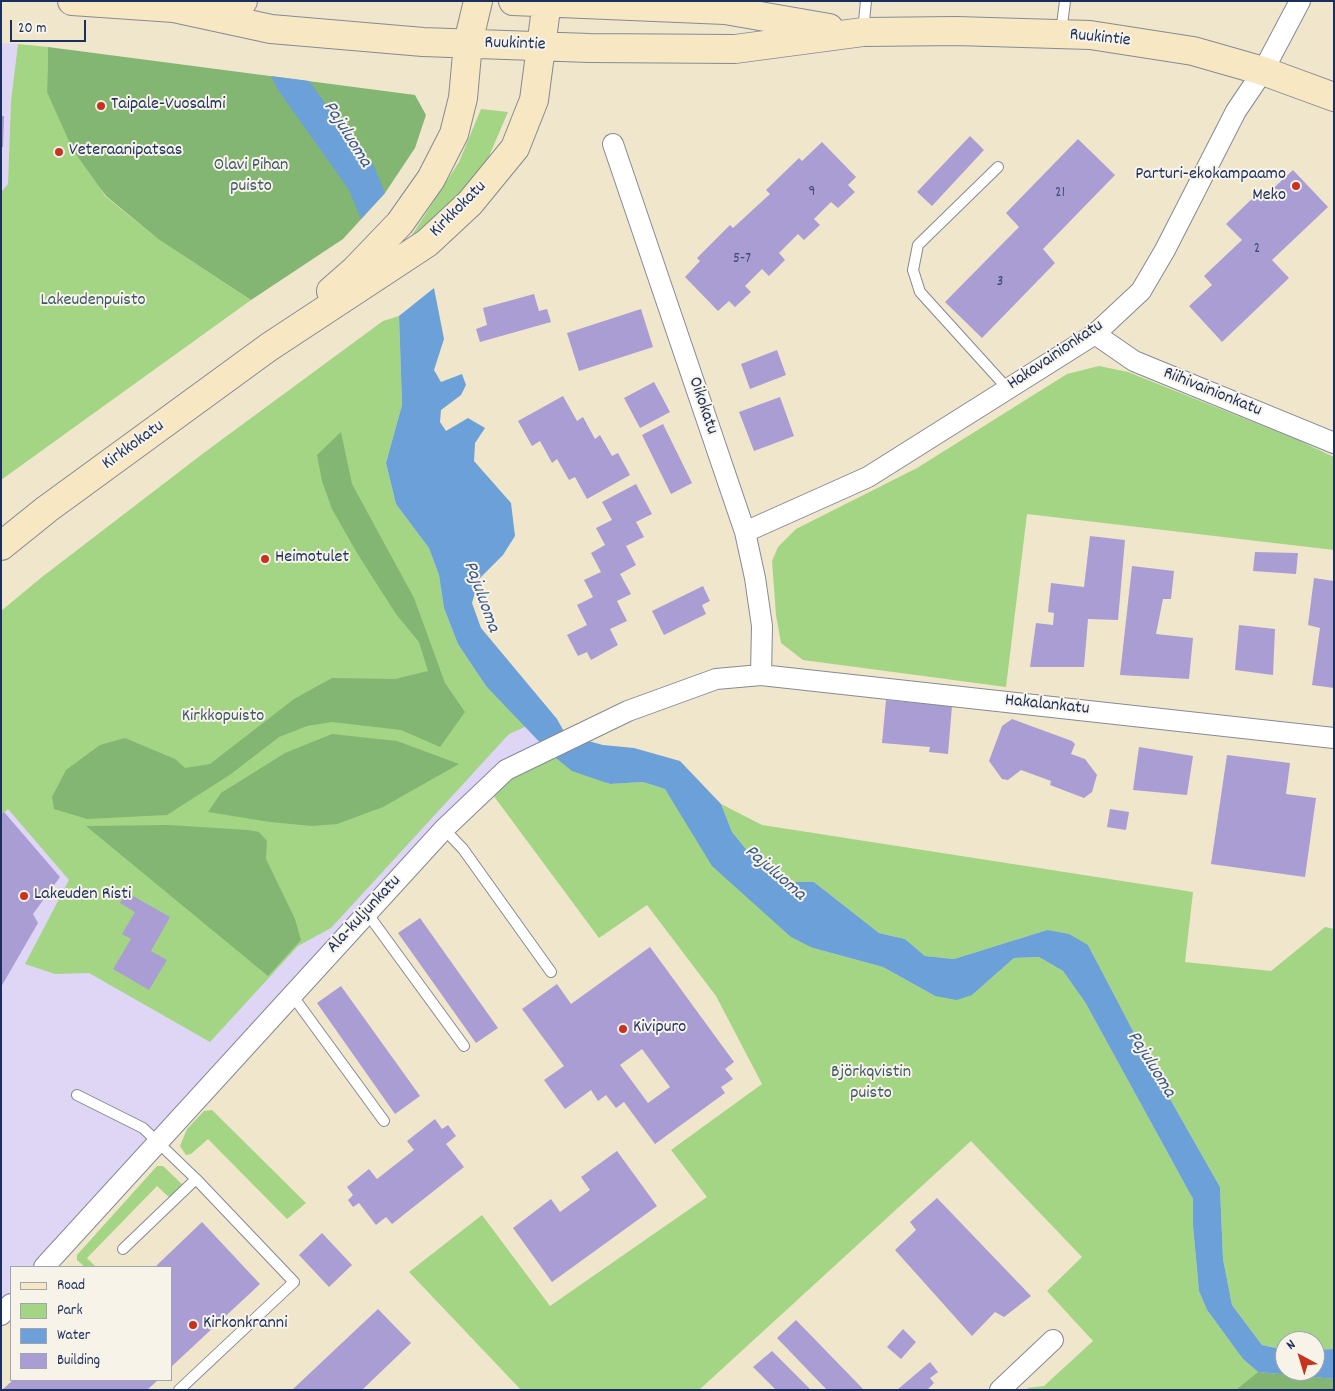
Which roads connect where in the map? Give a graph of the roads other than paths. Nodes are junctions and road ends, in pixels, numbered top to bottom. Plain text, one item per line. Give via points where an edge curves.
1 (72, 1) edge
2 (243, 1) edge
3 (478, 1) edge
4 (513, 1) edge
5 (866, 1) edge
6 (1065, 1) edge
7 (1300, 1) edge
8 (547, 2) edge
9 (174, 8) junction
10 (860, 33) junction
11 (1061, 34) junction
12 (468, 44) junction
13 (541, 46) junction
14 (1263, 71) junction
15 (1334, 97) edge
16 (613, 144) dead end
17 (998, 167) dead end
18 (1095, 334) junction
19 (268, 347) junction
20 (1007, 388) junction
21 (1334, 443) edge
22 (745, 532) junction
23 (1, 546) edge
24 (761, 675) junction
25 (1334, 738) edge
26 (444, 829) junction
27 (367, 913) junction
28 (552, 972) dead end
29 (292, 995) junction
30 (464, 1046) dead end
31 (78, 1095) dead end
32 (384, 1122) dead end
33 (157, 1142) junction
34 (196, 1179) junction
35 (123, 1249) dead end
36 (45, 1266) edge
37 (10, 1305) edge
38 (1, 1315) edge
39 (1053, 1340) dead end
40 (179, 1390) edge
41 (1000, 1390) edge

1 - 9 main road, Ruukintie
2 - 9 main road, Ruukintie
3 - 12 main road, Kirkkokatu
4 - 8 main road, Ruukintie
5 - 10 lane
6 - 11 lane
7 - 14 street, Hakavainionkatu
8 - 10 main road, Ruukintie via 725,10
8 - 13 main road, Kirkkokatu
9 - 12 main road, Ruukintie via 271,29
10 - 11 main road, Ruukintie
10 - 13 main road, Ruukintie via 734,49
11 - 14 main road, Ruukintie via 1090,35 1193,51
12 - 13 main road, Ruukintie
12 - 19 main road, Kirkkokatu via 463,98 454,134 431,180 400,223 355,270
13 - 19 main road, Kirkkokatu via 534,100 516,148 470,202 427,243
14 - 15 main road, Ruukintie
14 - 18 street, Hakavainionkatu via 1236,111 1141,291
16 - 22 street, Oikokatu
17 - 20 lane via 918,246 913,270 920,292
18 - 20 street, Hakavainionkatu
18 - 21 street, Riihivainionkatu via 1134,360
19 - 23 main road, Kirkkokatu
20 - 22 street, Hakavainionkatu via 868,477
22 - 24 street, Oikokatu via 762,626
24 - 25 street, Hakalankatu
24 - 26 street, Ala-kuljunkatu via 716,679 628,710 539,752 506,770
26 - 27 street, Ala-kuljunkatu
26 - 28 lane via 463,849
27 - 29 street, Ala-kuljunkatu
27 - 30 lane
29 - 32 lane
29 - 33 street, Ala-kuljunkatu
31 - 33 lane via 143,1128
33 - 34 lane
33 - 36 street, Ala-kuljunkatu
34 - 35 lane
34 - 40 lane via 294,1282
37 - 38 street
39 - 41 street

